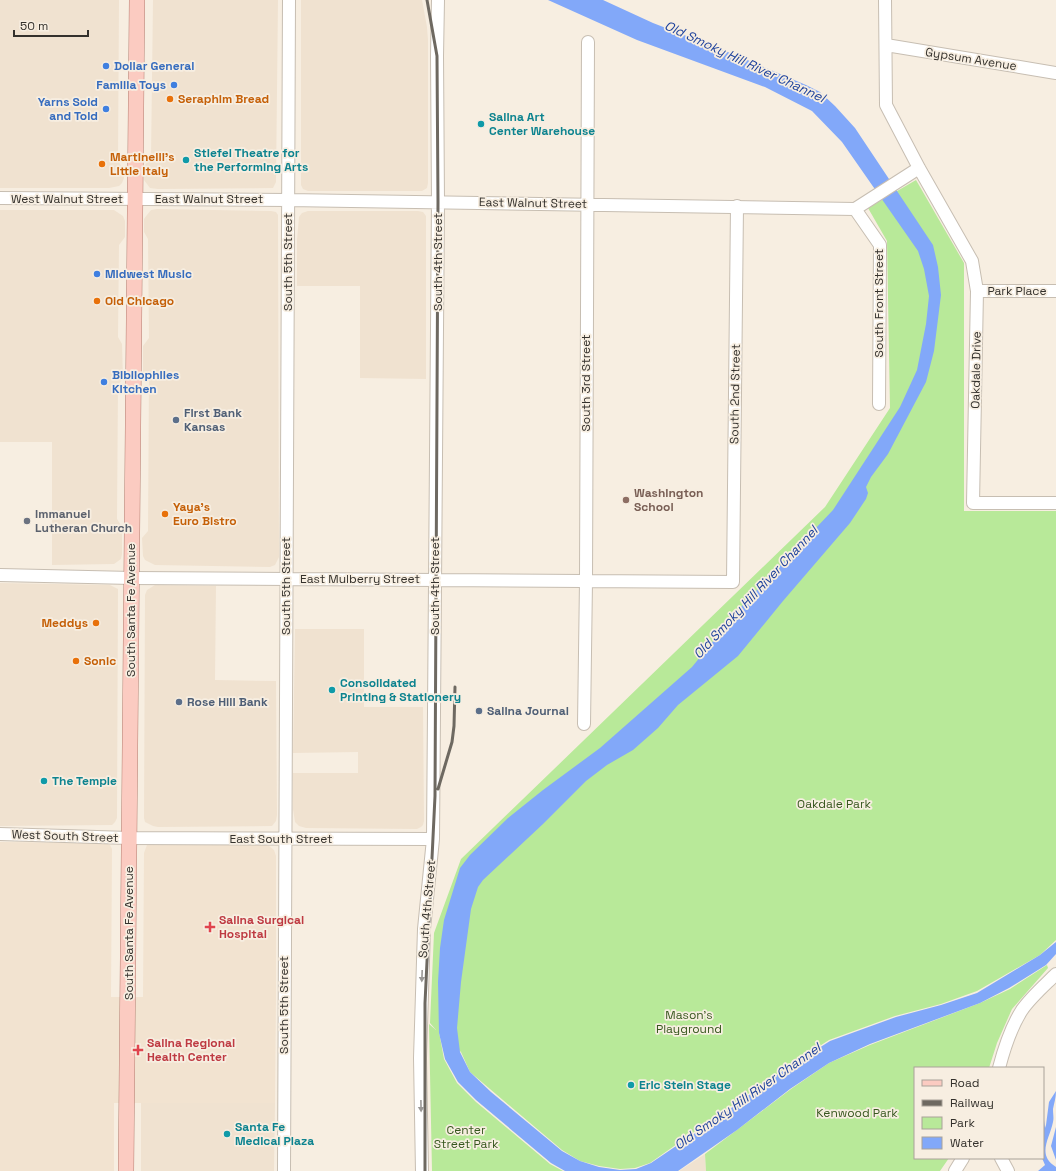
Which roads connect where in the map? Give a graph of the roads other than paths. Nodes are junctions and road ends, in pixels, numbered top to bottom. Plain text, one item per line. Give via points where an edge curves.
1 (136, 0) edge
2 (289, 0) edge
3 (438, 0) edge
4 (885, 0) edge
5 (588, 42) dead end
6 (886, 45) junction
7 (1056, 73) edge
8 (919, 168) junction
9 (0, 198) edge
10 (135, 199) junction
11 (288, 200) junction
12 (438, 202) junction
13 (587, 204) junction
14 (737, 206) junction
15 (855, 209) junction
16 (977, 291) junction
17 (1056, 291) edge
18 (879, 404) dead end
19 (1056, 503) edge
20 (0, 575) edge
21 (132, 578) junction
22 (286, 579) junction
23 (436, 580) junction
24 (586, 581) junction
25 (733, 582) joint
26 (584, 724) dead end
27 (0, 834) edge
28 (129, 838) junction
29 (285, 839) junction
30 (433, 839) junction
31 (1056, 974) edge
32 (999, 1067) edge
33 (962, 1159) edge
34 (1002, 1159) edge
35 (126, 1171) edge
36 (284, 1171) edge
37 (422, 1171) edge
38 (955, 1171) edge
39 (1008, 1171) edge

1 - 10 main road, South Santa Fe Avenue
2 - 11 street, South 5th Street
3 - 12 street, South 4th Street
4 - 6 street
5 - 13 street, South 3rd Street
6 - 7 street, Gypsum Avenue
6 - 8 street via 886,105
8 - 15 street
8 - 16 street, Oakdale Drive via 972,261
9 - 10 street, West Walnut Street
10 - 11 street, East Walnut Street
10 - 21 main road, South Santa Fe Avenue
11 - 12 street, East Walnut Street
11 - 22 street, South 5th Street
12 - 13 street, East Walnut Street
12 - 23 street, South 4th Street
13 - 14 street, East Walnut Street
13 - 24 street, South 3rd Street
14 - 15 street, East Walnut Street
14 - 25 street, South 2nd Street
15 - 18 street, South Front Street via 880,245
16 - 17 street, Park Place
16 - 19 street, Oakdale Drive via 973,503
20 - 21 street, East Mulberry Street
21 - 22 street, East Mulberry Street
21 - 28 main road, South Santa Fe Avenue
22 - 23 street, East Mulberry Street
22 - 29 street, South 5th Street
23 - 24 street, East Mulberry Street
23 - 30 street, South 4th Street
24 - 25 street, East Mulberry Street
24 - 26 street, South 3rd Street
27 - 28 street, West South Street
28 - 29 street, East South Street
28 - 35 main road, South Santa Fe Avenue
29 - 30 street, East South Street
29 - 36 street, South 5th Street
30 -> 37 street, South 4th Street via 424,929 420,1058
31 - 32 street via 1022,1010
33 - 38 street
34 - 39 street

